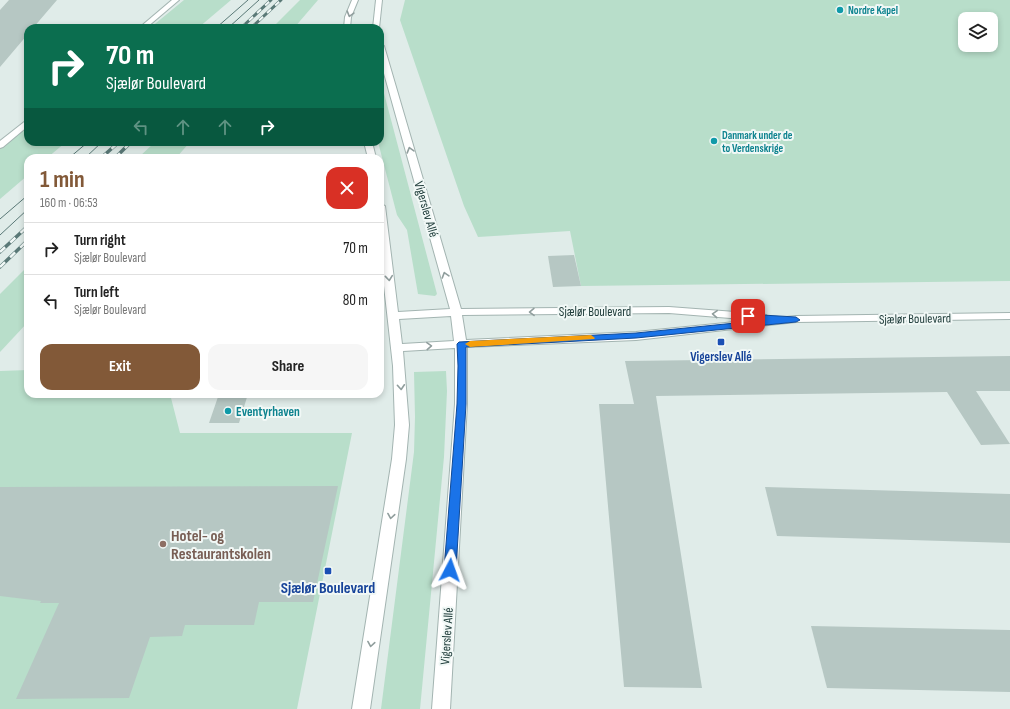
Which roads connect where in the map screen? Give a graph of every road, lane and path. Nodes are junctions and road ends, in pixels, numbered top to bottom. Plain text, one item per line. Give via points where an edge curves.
1 (176, 0) edge
2 (355, 0) edge
3 (379, 0) edge
4 (147, 24) edge
5 (347, 24) edge
6 (376, 24) edge
7 (384, 60) edge
8 (24, 125) edge
9 (2, 142) edge
10 (384, 237) edge
11 (456, 312) junction
12 (394, 316) junction
13 (1010, 316) edge
14 (796, 320) junction
15 (462, 344) junction
16 (397, 348) junction
17 (361, 709) edge
18 (441, 709) edge

1 - 4 street
2 -> 5 street
3 - 6 street
11 -> 7 street, Vigerslev Allé
8 - 9 street
10 -> 12 street
11 - 12 street, Sjælør Boulevard
14 -> 11 street, Sjælør Boulevard via 669,310
11 - 15 street, Vigerslev Allé
12 - 16 street
13 - 14 street, Sjælør Boulevard
14 - 15 street, Sjælør Boulevard via 636,336
16 -> 15 street, Sjælør Boulevard
15 - 18 street, Vigerslev Allé via 461,404
16 -> 17 street via 401,398 399,459

